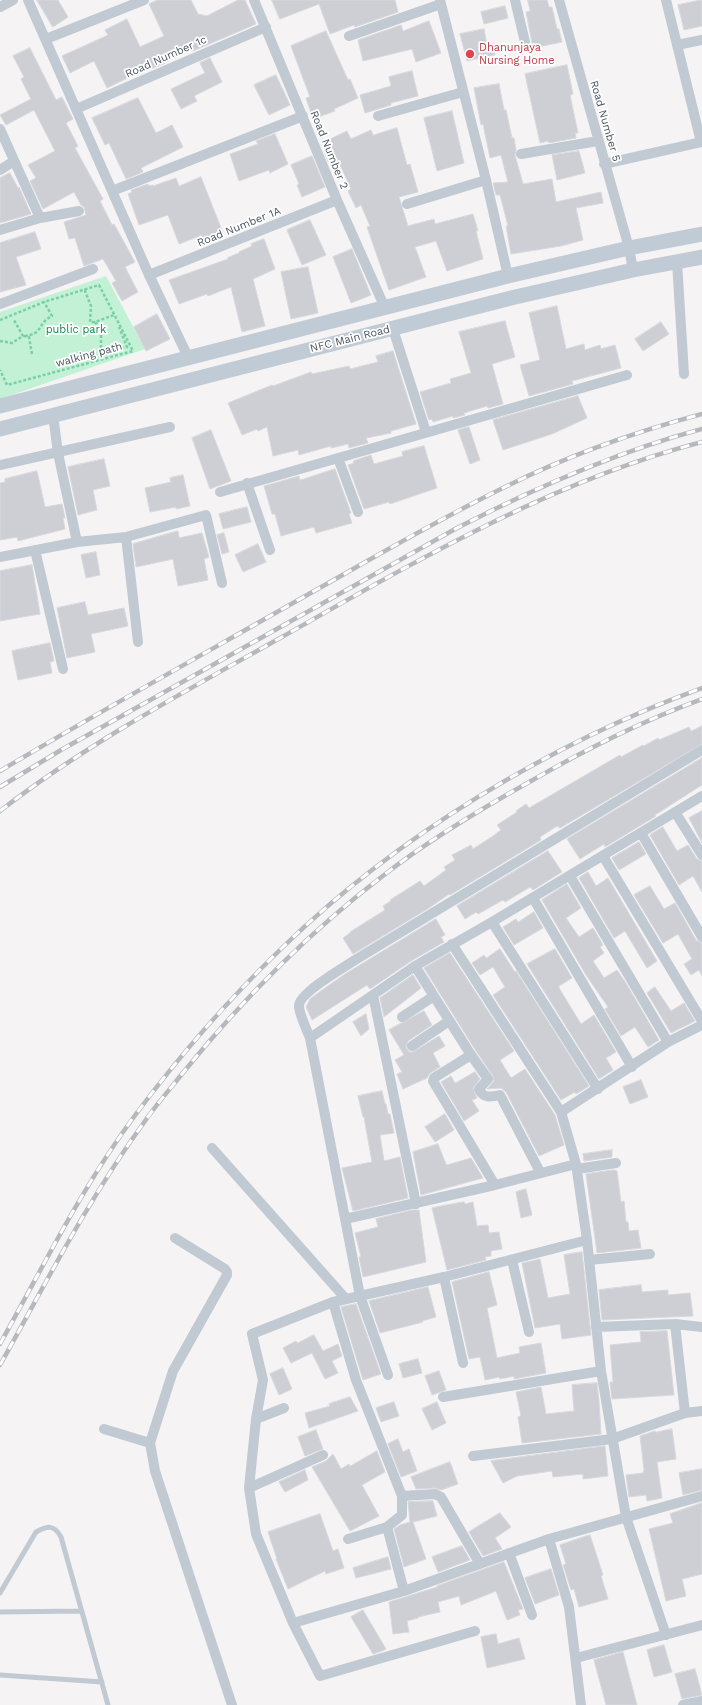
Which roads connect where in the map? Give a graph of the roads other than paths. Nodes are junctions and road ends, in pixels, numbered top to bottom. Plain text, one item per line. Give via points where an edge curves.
1 (13, 0) edge
2 (28, 0) edge
3 (144, 0) edge
4 (254, 0) edge
5 (515, 0) edge
6 (559, 0) edge
7 (666, 0) edge
8 (441, 2) edge
9 (0, 7) edge
10 (266, 27) junction
11 (349, 36) dead end
12 (46, 39) junction
13 (702, 40) edge
14 (525, 42) dead end
15 (677, 45) junction
16 (462, 92) junction
17 (76, 109) junction
18 (303, 116) junction
19 (378, 116) dead end
20 (0, 129) edge
21 (598, 141) junction
22 (701, 142) edge
23 (521, 154) dead end
24 (14, 161) junction
25 (604, 164) junction
26 (0, 170) edge
27 (486, 180) junction
28 (112, 190) junction
29 (337, 200) junction
30 (407, 204) dead end
31 (79, 211) dead end
32 (40, 218) junction
33 (0, 230) edge
34 (702, 234) edge
35 (629, 248) junction
36 (702, 257) edge
37 (677, 262) junction
38 (93, 269) dead end
39 (633, 270) junction
40 (149, 275) junction
41 (508, 276) junction
42 (0, 304) edge
43 (385, 308) junction
44 (392, 329) junction
45 (188, 357) junction
46 (627, 374) dead end
47 (684, 374) dead end
48 (0, 406) edge
49 (53, 415) junction
50 (170, 427) dead end
51 (0, 429) edge
52 (426, 432) junction
53 (58, 453) junction
54 (338, 458) junction
55 (0, 465) edge
56 (247, 484) junction
57 (220, 492) dead end
58 (358, 512) dead end
59 (126, 537) junction
60 (77, 542) junction
61 (35, 550) junction
62 (270, 550) dead end
63 (0, 557) edge
64 (222, 583) dead end
65 (138, 642) dead end
66 (63, 669) dead end
67 (702, 750) edge
68 (702, 796) edge
69 (676, 812) junction
70 (641, 833) junction
71 (603, 856) junction
72 (702, 856) edge
73 (570, 876) junction
74 (533, 898) junction
75 (492, 922) junction
76 (702, 937) edge
77 (452, 944) junction
78 (415, 966) junction
79 (373, 995) junction
80 (434, 996) junction
81 (402, 1017) dead end
82 (449, 1021) junction
83 (702, 1021) edge
84 (702, 1025) edge
85 (310, 1038) junction
86 (668, 1042) junction
87 (412, 1046) dead end
88 (471, 1055) junction
89 (632, 1067) junction
90 (598, 1089) junction
91 (561, 1112) junction
92 (212, 1148) dead end
93 (616, 1163) dead end
94 (577, 1166) junction
95 (540, 1172) junction
96 (495, 1185) junction
97 (416, 1204) junction
98 (345, 1219) junction
99 (175, 1238) dead end
100 (587, 1240) junction
101 (650, 1254) dead end
102 (512, 1260) junction
103 (589, 1260) junction
104 (444, 1277) junction
105 (360, 1296) junction
106 (346, 1299) junction
107 (334, 1302) junction
108 (675, 1324) junction
109 (596, 1327) junction
110 (702, 1327) edge
111 (529, 1332) dead end
112 (463, 1363) dead end
113 (601, 1371) junction
114 (388, 1375) dead end
115 (443, 1397) dead end
116 (284, 1408) dead end
117 (702, 1411) edge
118 (685, 1413) junction
119 (256, 1419) junction
120 (104, 1429) dead end
121 (612, 1438) junction
122 (150, 1443) junction
123 (323, 1455) dead end
124 (473, 1456) dead end
125 (249, 1488) junction
126 (402, 1496) junction
127 (702, 1496) edge
128 (626, 1517) junction
129 (387, 1527) junction
130 (348, 1539) dead end
131 (549, 1539) junction
132 (509, 1553) junction
133 (480, 1564) junction
134 (404, 1591) junction
135 (0, 1593) edge
136 (81, 1611) junction
137 (0, 1612) edge
138 (532, 1615) dead end
139 (293, 1624) junction
140 (702, 1625) edge
141 (475, 1631) dead end
142 (666, 1634) junction
143 (576, 1658) junction
144 (0, 1675) edge
145 (102, 1682) junction
146 (702, 1701) edge
147 (108, 1705) edge
148 (232, 1705) edge
149 (581, 1705) edge
150 (683, 1705) edge

1 - 9 street
2 - 12 street
3 - 12 street
4 - 10 street, Road Number 2
5 - 14 street
6 - 21 street, Road Number 5
7 - 15 street
8 - 11 street
8 - 16 street
10 - 17 street, Road Number 1c
10 - 18 street, Road Number 2
12 - 17 street
13 - 15 street
15 - 22 street
16 - 19 street
16 - 27 street
17 - 28 street
18 - 28 street
18 - 29 street, Road Number 2
20 - 24 street
21 - 23 street
21 - 25 street, Road Number 5
22 - 25 street
24 - 26 street
24 - 32 street
25 - 35 street, Road Number 5
27 - 30 street
27 - 41 street
28 - 40 street
29 - 40 street, Road Number 1A
29 - 43 street, Road Number 2
31 - 32 street
32 - 33 street
34 - 35 main road, NFC Main Road
35 - 39 street, Road Number 5
35 - 41 main road, NFC Main Road
36 - 37 main road, NFC Main Road
37 - 39 main road, NFC Main Road
37 - 47 street
38 - 42 street
39 - 44 main road, NFC Main Road
40 - 45 street
41 - 43 main road, NFC Main Road
43 - 45 main road, NFC Main Road
44 - 49 main road, NFC Main Road
44 - 52 street
45 - 48 main road, NFC Main Road
46 - 52 street
49 - 51 main road, NFC Main Road
49 - 53 street
50 - 53 street
52 - 54 street
53 - 55 street
53 - 60 street
54 - 56 street
54 - 58 street
56 - 57 street
56 - 62 street
59 - 60 street
59 - 64 street via 206,515
59 - 65 street
60 - 61 street
61 - 63 street
61 - 66 street
67 - 85 street via 310,990 301,998 299,1006
68 - 69 street
69 - 70 street
69 - 72 street
70 - 71 street
70 - 76 street
71 - 73 street
71 - 83 street
73 - 74 street
73 - 86 street
74 - 75 street
74 - 89 street
75 - 77 street
75 - 90 street
77 - 78 street
77 - 91 street
78 - 79 street
78 - 80 street
79 - 85 street
79 - 97 street
80 - 81 street
80 - 82 street
82 - 87 street
82 - 88 street
84 - 86 street
85 - 98 street
86 - 89 street
88 - 95 street via 488,1079 479,1090 488,1097 500,1095
88 - 96 street via 436,1076 433,1081
89 - 90 street
90 - 91 street
91 - 94 street
92 - 106 street
93 - 94 street
94 - 95 street
94 - 100 street
95 - 96 street
96 - 97 street
97 - 98 street
98 - 105 street
99 - 122 street via 225,1269 227,1275 173,1371
100 - 102 street
100 - 103 street
101 - 103 street
102 - 104 street
102 - 111 street
103 - 109 street
104 - 105 street
104 - 112 street
105 - 106 street
105 - 114 street
106 - 107 street
107 - 119 street via 252,1334 263,1380
107 - 126 street via 356,1380
108 - 109 street
108 - 110 street
108 - 118 street
109 - 113 street
113 - 115 street
113 - 121 street
116 - 119 street
117 - 118 street
118 - 121 street
119 - 125 street
120 - 122 street
121 - 124 street
121 - 128 street
122 - 148 street via 155,1471
123 - 125 street
125 - 139 street via 256,1534
126 - 129 street via 402,1515
126 - 133 street via 435,1494 441,1497
127 - 128 street
128 - 131 street
128 - 142 street
129 - 130 street
129 - 134 street
131 - 132 street
131 - 143 street via 568,1607
132 - 133 street
132 - 138 street
133 - 134 street
134 - 139 street
135 - 136 lane via 36,1532 45,1527 54,1528 61,1537
136 - 137 lane
136 - 145 lane
139 - 141 street via 320,1676
140 - 142 street
142 - 143 street
143 - 149 street
144 - 145 lane
145 - 147 lane
146 - 150 street

